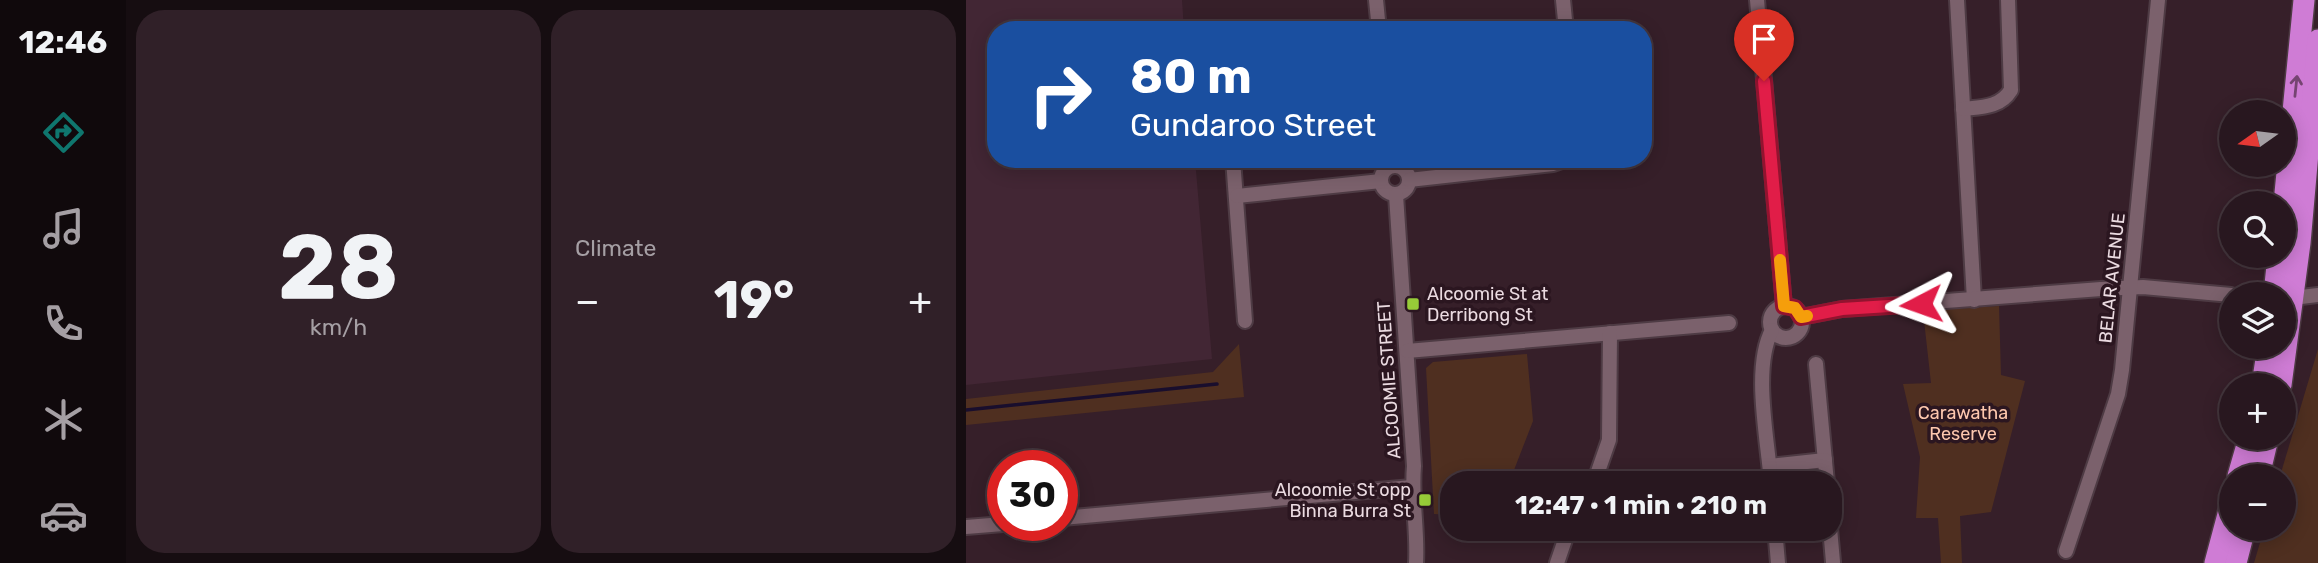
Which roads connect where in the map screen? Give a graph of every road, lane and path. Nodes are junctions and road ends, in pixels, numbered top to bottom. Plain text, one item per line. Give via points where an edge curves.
1 (1376, 0) edge
2 (1563, 0) edge
3 (1757, 0) edge
4 (1957, 0) edge
5 (2008, 0) edge
6 (2158, 0) edge
7 (2304, 0) edge
8 (1379, 21) edge
9 (1565, 21) edge
10 (2318, 40) edge
11 (1963, 108) junction
12 (1234, 168) edge
13 (1388, 168) edge
14 (1402, 168) edge
15 (1517, 168) edge
16 (1409, 180) junction
17 (1381, 181) junction
18 (2285, 191) edge
19 (1396, 195) junction
20 (1237, 196) junction
21 (2286, 282) edge
22 (2131, 287) junction
23 (2219, 294) edge
24 (2318, 295) edge
25 (2296, 296) edge
26 (1974, 300) junction
27 (1784, 306) junction
28 (1801, 317) junction
29 (1245, 321) dead end
30 (1729, 323) dead end
31 (1772, 330) junction
32 (1610, 333) junction
33 (1407, 351) junction
34 (1816, 365) dead end
35 (1825, 460) junction
36 (1770, 466) junction
37 (1598, 471) edge
38 (1770, 471) edge
39 (1826, 471) edge
40 (1412, 488) junction
41 (1078, 517) edge
42 (987, 525) edge
43 (966, 527) edge
44 (1565, 541) edge
45 (1776, 541) edge
46 (1831, 541) edge
47 (2221, 541) edge
48 (2242, 541) edge
49 (2066, 551) dead end
50 (1833, 562) edge
51 (1416, 563) edge
52 (1558, 563) edge
53 (1777, 563) edge
54 (2215, 563) edge
55 (2236, 563) edge

1 - 8 street
2 - 9 street
3 - 27 street
4 - 11 street
5 - 11 street via 2011,90 1996,104
6 - 22 street, BELAR AVENUE
18 -> 7 highway
10 - 21 highway
11 - 26 street
12 - 20 street
13 - 17 street
14 - 16 street
15 - 16 street
16 - 19 street
17 - 19 street via 1387,192
17 - 20 street
19 - 33 street, ALCOOMIE STREET
20 - 29 street
22 - 23 street
22 - 26 street
22 - 49 street, BELAR AVENUE via 2118,394
24 - 25 street
26 - 28 street via 1842,309
27 - 28 street via 1795,308
27 - 31 street via 1772,314
28 - 31 street via 1801,327 1790,337 1780,337
30 - 32 street
31 - 36 street via 1762,367
32 - 33 street
32 - 37 street via 1609,440
33 - 40 street, ALCOOMIE STREET
34 - 35 street
35 - 36 street
35 - 39 street
36 - 38 street
40 - 41 street
40 - 51 street, ALCOOMIE STREET
42 - 43 street
44 - 52 street
45 - 53 street
46 - 50 street
47 - 54 highway
48 - 55 highway

